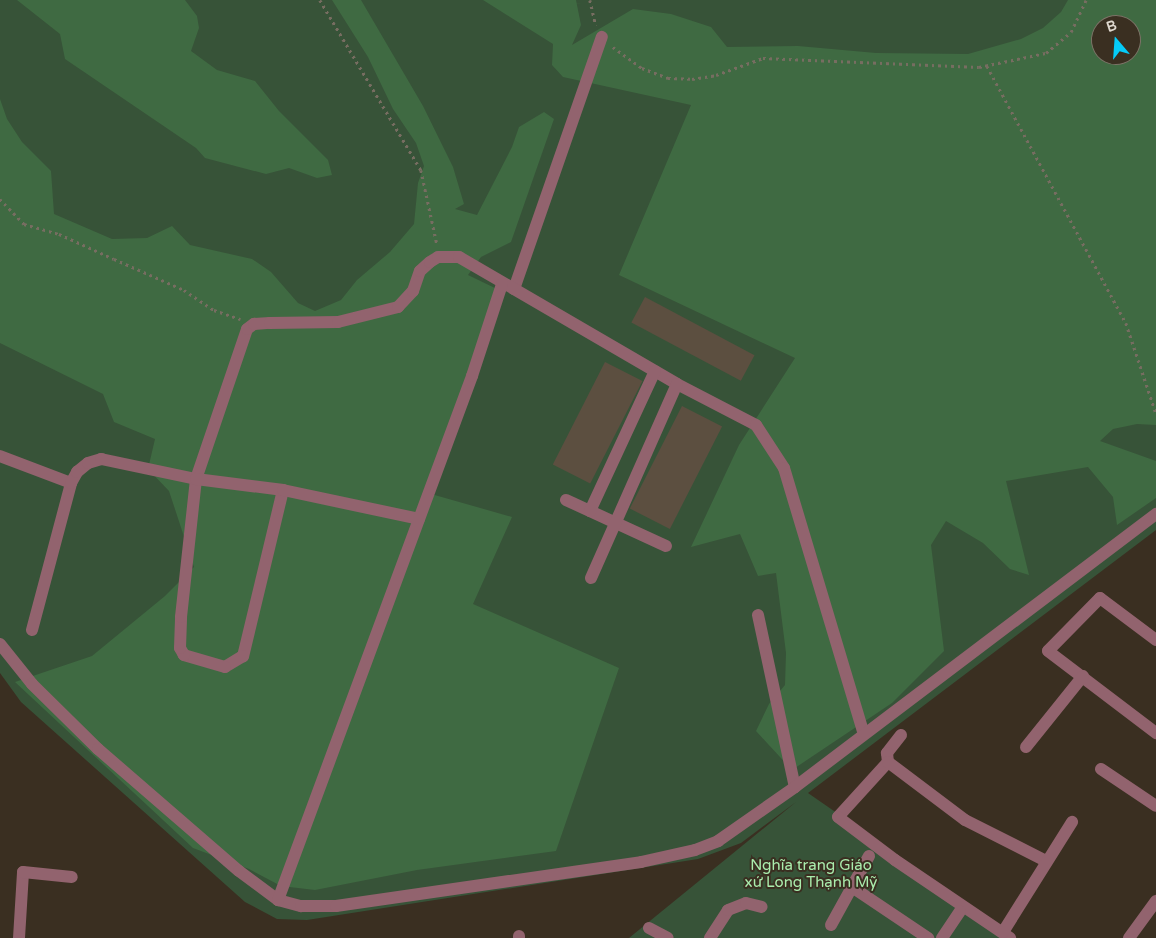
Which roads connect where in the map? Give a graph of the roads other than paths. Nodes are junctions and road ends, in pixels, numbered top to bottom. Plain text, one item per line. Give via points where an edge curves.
1 (602, 37) road end
2 (508, 286) junction
3 (655, 371) junction
4 (677, 384) junction
5 (0, 456) edge
6 (196, 479) junction
7 (71, 483) junction
8 (283, 490) junction
9 (566, 500) dead end
10 (590, 511) junction
11 (1156, 514) edge
12 (419, 519) junction
13 (616, 523) junction
14 (666, 546) dead end
15 (592, 578) dead end
16 (758, 615) dead end
17 (32, 630) dead end
18 (1156, 640) edge
19 (0, 644) edge
20 (1083, 676) junction
21 (864, 734) junction
22 (1156, 734) edge
23 (902, 735) dead end
24 (1026, 747) dead end
25 (888, 762) junction
26 (1101, 768) dead end
27 (795, 787) junction
28 (1156, 806) edge
29 (1072, 822) dead end
30 (869, 856) dead end
31 (1046, 861) junction
32 (72, 877) dead end
33 (852, 887) junction
34 (278, 900) junction
35 (1156, 901) edge
36 (762, 907) dead end
37 (960, 911) dead end
38 (831, 924) dead end
39 (649, 928) dead end
40 (1007, 935) edge
41 (19, 938) edge
42 (668, 938) edge
43 (710, 938) edge
44 (928, 938) edge
45 (942, 938) edge
46 (1129, 938) edge

1 - 2 street
2 - 3 street
2 - 6 street via 459,257 438,257 420,272 413,291 398,307 338,322 254,324 247,329 240,345
2 - 12 street
3 - 4 street
3 - 10 street
4 - 13 street
4 - 21 street via 756,425 784,468
5 - 7 street
6 - 7 street via 101,459 88,463 77,472
6 - 8 street
6 - 8 street via 180,648 184,655 225,667 243,656
7 - 17 street
8 - 12 street
9 - 10 street
10 - 13 street
11 - 21 street
12 - 34 street
13 - 14 street
13 - 15 street
16 - 27 street
18 - 20 street via 1100,598 1048,651
19 - 34 street via 32,684 98,749 239,872
20 - 22 street
20 - 24 street
21 - 27 street
23 - 25 street via 887,753
25 - 31 street via 965,820
25 - 40 street via 838,817 894,860
26 - 28 street
27 - 34 street via 718,841 695,850 641,862 336,906 301,906
29 - 31 street
30 - 33 street
31 - 40 street
32 - 41 street via 23,872
33 - 38 street
33 - 44 street
35 - 46 street
36 - 43 street via 746,903 728,910
37 - 45 street
39 - 42 street

